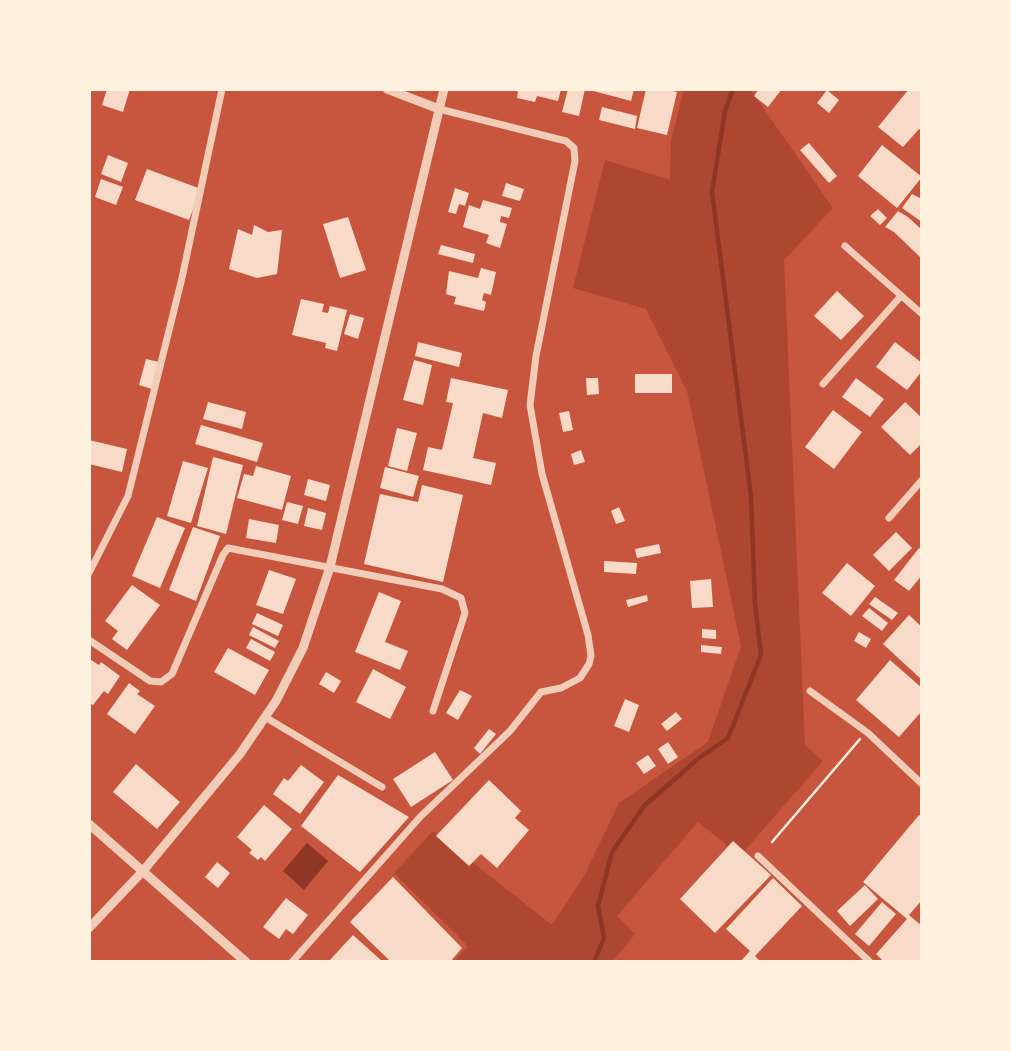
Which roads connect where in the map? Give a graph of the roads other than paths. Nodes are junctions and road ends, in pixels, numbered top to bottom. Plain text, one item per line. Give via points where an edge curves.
1 (222, 89) edge
2 (387, 89) edge
3 (444, 89) edge
4 (439, 109) junction
5 (845, 246) dead end
6 (901, 296) junction
7 (922, 314) edge
8 (823, 384) dead end
9 (922, 480) edge
10 (889, 518) dead end
11 (330, 568) junction
12 (89, 573) edge
13 (89, 640) edge
14 (810, 691) dead end
15 (433, 712) dead end
16 (265, 717) junction
17 (922, 784) edge
18 (382, 787) dead end
19 (89, 824) edge
20 (758, 856) dead end
21 (143, 871) junction
22 (89, 928) edge
23 (246, 962) edge
24 (292, 962) edge
25 (870, 962) edge

1 - 12 street via 182,278 128,496
2 - 4 street
3 - 4 street
4 - 11 street
4 - 24 street via 566,141 574,148 530,404 542,474 591,656 580,678 541,692 510,730 420,817
5 - 6 street
6 - 7 street
6 - 8 street
9 - 10 street
11 - 13 street via 228,548 172,674 161,682 150,681
11 - 15 street via 442,589 461,598 465,613
11 - 16 street via 303,648
14 - 17 street via 868,733
16 - 18 street
16 - 21 street
19 - 21 street
20 - 25 street
21 - 22 street
21 - 23 street

